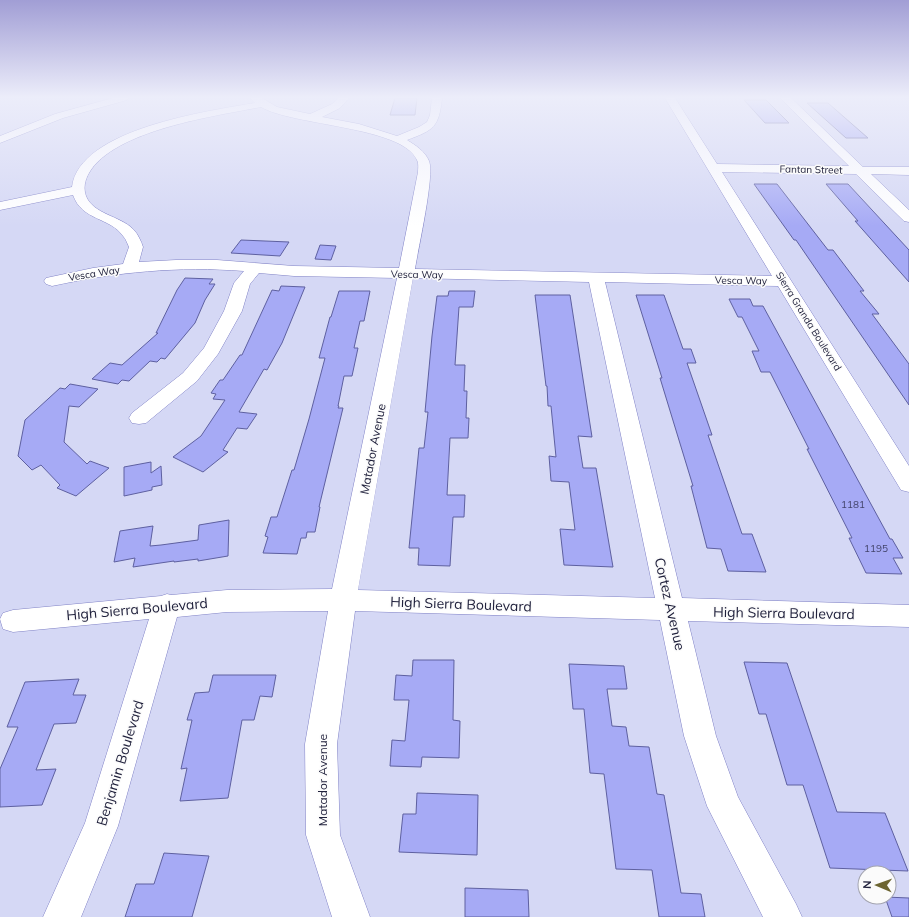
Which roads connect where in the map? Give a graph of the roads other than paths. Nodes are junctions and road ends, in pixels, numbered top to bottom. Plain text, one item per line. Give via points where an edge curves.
1 (122, 141) edge
2 (401, 141) edge
3 (696, 141) edge
4 (830, 141) edge
5 (712, 168) junction
6 (860, 170) junction
7 (909, 171) edge
8 (78, 190) junction
9 (0, 206) edge
10 (909, 218) edge
11 (130, 268) junction
12 (255, 268) junction
13 (406, 274) junction
14 (596, 277) junction
15 (52, 281) dead end
16 (784, 281) junction
17 (139, 418) dead end
18 (909, 484) edge
19 (344, 600) junction
20 (167, 605) junction
21 (672, 610) junction
22 (909, 616) edge
23 (13, 621) dead end
24 (62, 917) edge
25 (350, 917) edge
26 (783, 917) edge

1 - 8 street via 96,156 82,171
2 - 13 street, Matador Avenue via 417,151 423,160 424,170
3 - 5 street, Sierra Granda Boulevard
4 - 6 street
5 - 6 street, Fantan Street
5 - 16 street, Sierra Granda Boulevard
6 - 7 street, Fantan Street
6 - 10 street
8 - 9 street
8 - 11 street via 82,201 93,212 128,232 136,247
11 - 12 street, Vesca Way via 218,265
11 - 15 street, Vesca Way
12 - 13 street, Vesca Way via 294,272
12 - 17 street via 242,283 233,311 212,350 190,377
13 - 14 street, Vesca Way
13 - 19 street, Matador Avenue
14 - 16 street, Vesca Way
14 - 21 street, Cortez Avenue
16 - 18 street, Sierra Granda Boulevard
19 - 20 street, High Sierra Boulevard via 228,600
19 - 21 street, High Sierra Boulevard
19 - 25 street, Matador Avenue via 320,744 323,835
20 - 23 street, High Sierra Boulevard
20 - 24 street, Benjamin Boulevard via 101,826
21 - 22 street, High Sierra Boulevard
21 - 26 street, Cortez Avenue via 700,736 724,806

